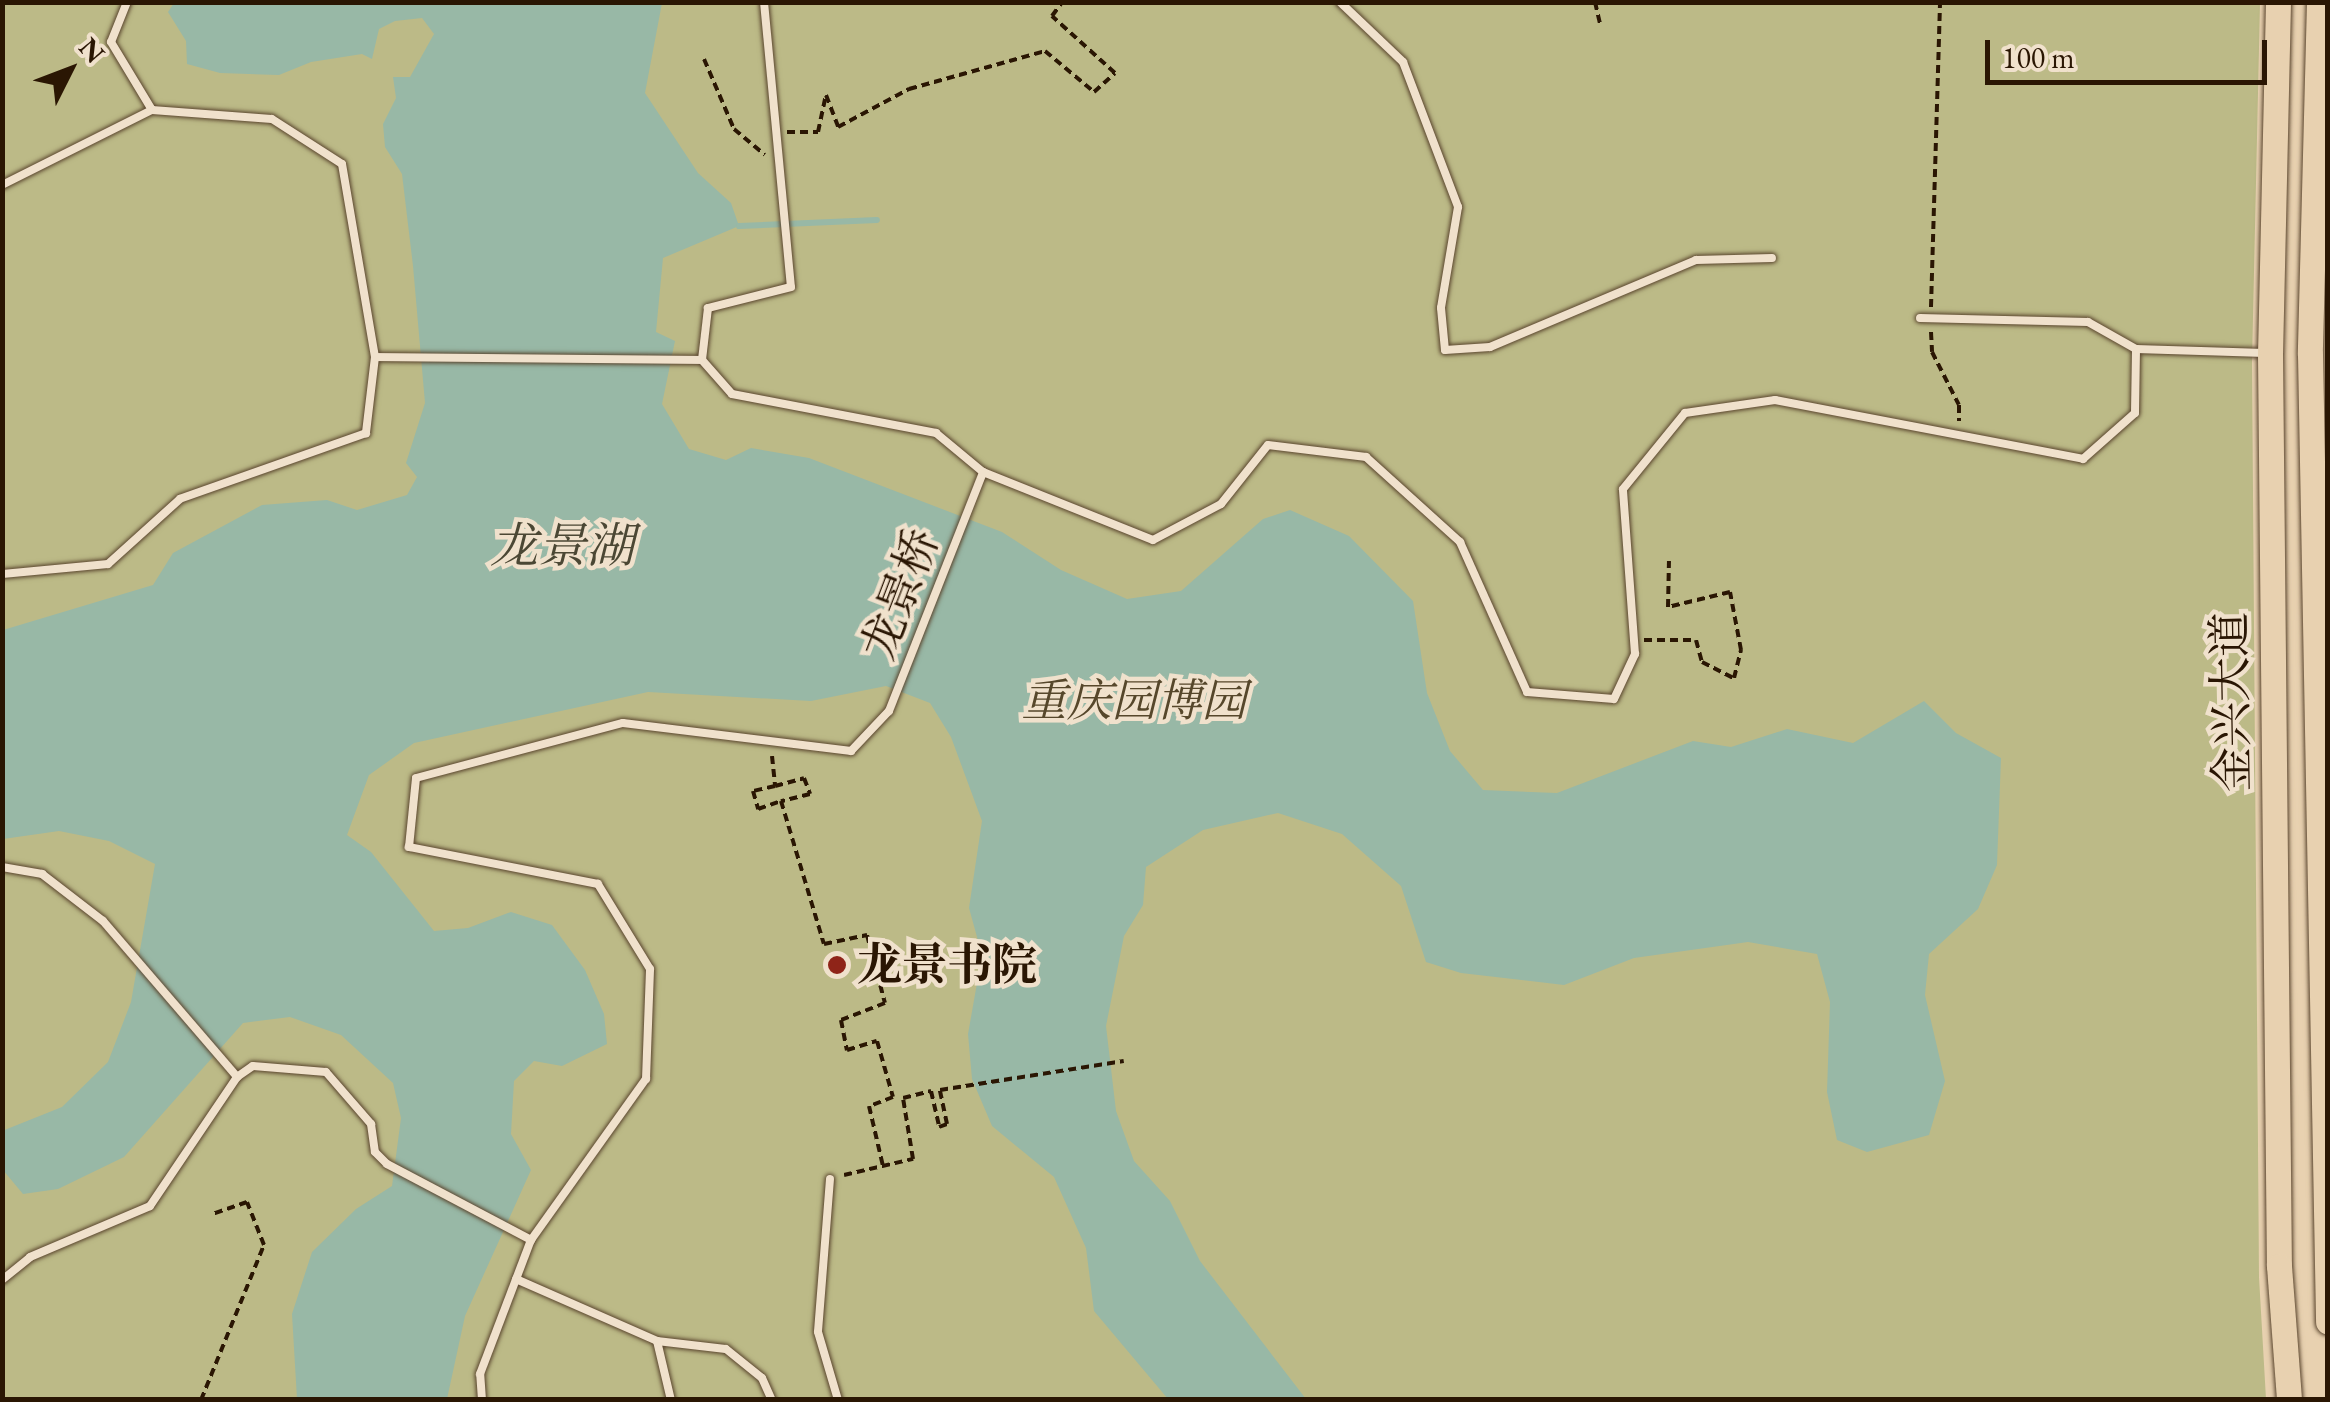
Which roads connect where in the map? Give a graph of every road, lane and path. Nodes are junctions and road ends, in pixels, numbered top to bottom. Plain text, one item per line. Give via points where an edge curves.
1 (127, 2) edge
2 (764, 2) edge
3 (1062, 2) edge
4 (1340, 2) edge
5 (1535, 2) edge
6 (1563, 2) edge
7 (1595, 2) edge
8 (1940, 2) edge
9 (2278, 2) edge
10 (2319, 2) edge
11 (1600, 24) dead end
12 (704, 59) dead end
13 (152, 110) junction
14 (776, 132) junction
15 (779, 162) junction
16 (2, 184) edge
17 (1772, 258) dead end
18 (1926, 318) junction
19 (2136, 349) junction
20 (2270, 353) junction
21 (375, 357) junction
22 (702, 360) junction
23 (1960, 436) junction
24 (984, 472) junction
25 (1668, 562) dead end
26 (2, 574) edge
27 (1635, 642) junction
28 (772, 741) junction
29 (774, 786) junction
30 (782, 802) junction
31 (2, 867) edge
32 (1124, 1061) dead end
33 (237, 1077) junction
34 (883, 1166) junction
35 (830, 1179) joint
36 (212, 1214) dead end
37 (531, 1240) junction
38 (516, 1279) junction
39 (2, 1280) edge
40 (2328, 1322) edge
41 (657, 1341) junction
42 (201, 1400) edge
43 (482, 1400) edge
44 (671, 1400) edge
45 (772, 1400) edge
46 (838, 1400) edge
47 (2289, 1400) edge

1 - 13 lane via 111,42
2 - 14 lane
3 - 14 path via 1052,16 1115,73 1094,92 1045,51 909,89 838,127 826,95 818,132
4 - 17 lane via 1403,62 1458,206 1441,308 1445,350 1490,347 1696,260
5 - 6 path
7 - 11 path
8 - 18 path
9 - 20 highway, 金兴大道
10 - 40 highway, 金兴大道 via 2310,354
12 - 15 path via 734,129 751,148
13 - 16 lane
13 - 21 lane via 272,120 342,164
14 - 15 lane
15 - 22 lane via 791,288 708,308
18 - 19 lane via 2088,322
18 - 23 path via 1932,352 1959,405
19 - 20 lane
19 - 23 lane via 2135,413 2083,459
20 - 47 highway, 金兴大道 via 2279,1266
21 - 22 lane
21 - 26 lane via 366,433 180,499 108,564
22 - 24 lane via 732,394 936,434
23 - 27 lane via 1774,400 1686,412 1623,489
24 - 27 lane via 1153,540 1221,504 1268,444 1366,457 1460,542 1527,692 1614,698
24 - 28 lane, 龙景桥 via 889,711 851,752
25 - 27 path via 1668,607 1730,592 1741,650 1734,678 1702,662 1696,640
28 - 29 path
28 - 37 lane via 623,723 416,778 409,846 598,884 650,969 646,1079
29 - 30 path via 753,791 758,809
29 - 30 path via 804,778 810,794
30 - 34 path via 824,944 867,934 884,1003 841,1020 847,1050 877,1041 893,1097 868,1106
31 - 33 lane via 42,874 103,920
32 - 34 path via 940,1090 947,1124 938,1127 931,1090 904,1098 913,1158
33 - 37 lane via 253,1066 326,1072 371,1124 375,1152 386,1164
33 - 39 lane via 150,1206 30,1257
34 - 35 path
35 - 46 lane via 818,1332
36 - 42 path via 247,1202 264,1246
37 - 38 lane
38 - 41 lane
38 - 43 lane via 480,1374
41 - 44 lane
41 - 45 lane via 726,1349 762,1378

